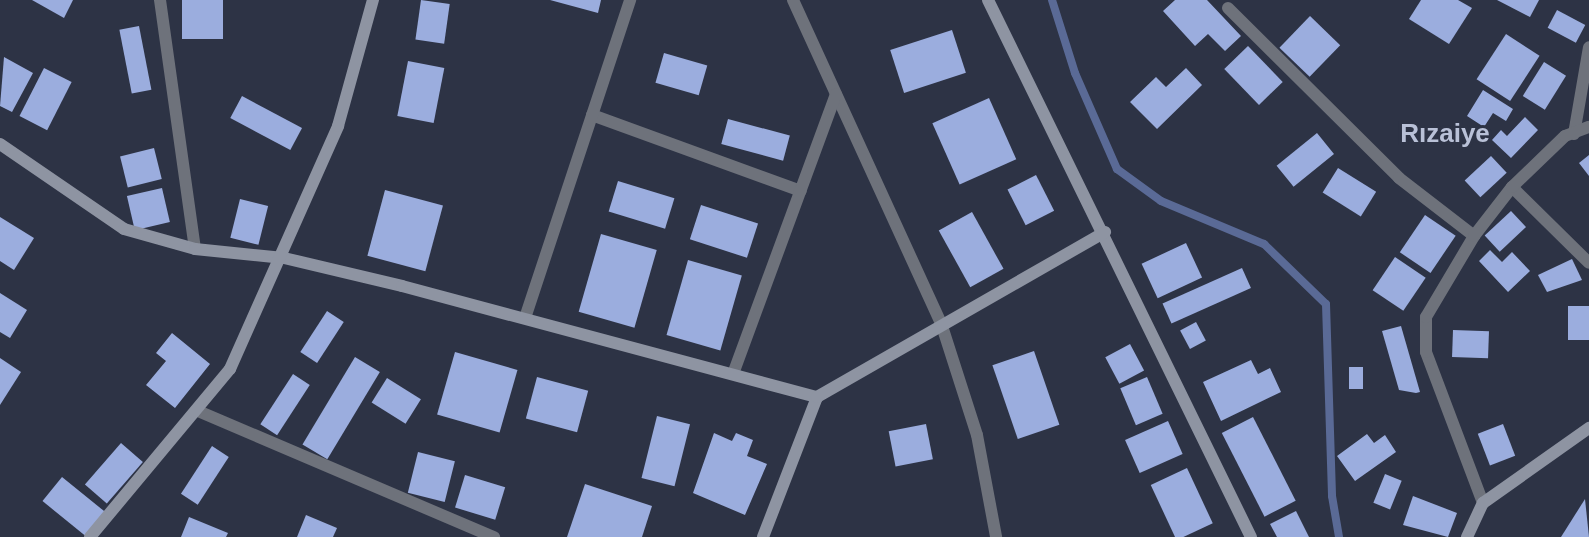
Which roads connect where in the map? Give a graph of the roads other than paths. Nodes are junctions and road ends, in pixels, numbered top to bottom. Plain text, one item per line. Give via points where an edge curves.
1 (160, 0) edge
2 (373, 0) edge
3 (630, 0) edge
4 (793, 0) edge
5 (988, 0) edge
6 (1228, 8) dead end
7 (1589, 47) edge
8 (836, 94) junction
9 (592, 115) junction
10 (1589, 127) edge
11 (1574, 134) junction
12 (0, 144) edge
13 (1512, 187) junction
14 (801, 191) junction
15 (1105, 232) junction
16 (1474, 236) junction
17 (195, 249) junction
18 (285, 258) junction
19 (1589, 263) edge
20 (525, 318) junction
21 (942, 326) junction
22 (733, 374) junction
23 (817, 397) junction
24 (198, 411) junction
25 (1589, 428) edge
26 (1482, 503) junction
27 (90, 537) edge
28 (494, 537) edge
29 (763, 537) edge
30 (996, 537) edge
31 (1251, 537) edge
32 (1467, 537) edge

1 - 17 street
2 - 18 street via 338,126
3 - 9 street
4 - 8 street
5 - 15 street
6 - 16 street via 1399,178
7 - 11 street
8 - 14 street
8 - 21 street
9 - 14 street
9 - 20 street
10 - 11 street
11 - 13 street
12 - 17 street via 124,229
13 - 16 street
13 - 19 street
14 - 22 street
15 - 21 street
15 - 31 street
16 - 26 street via 1431,304 1424,334
17 - 18 street
18 - 20 street
18 - 24 street via 230,369
20 - 22 street
21 - 23 street
21 - 30 street via 977,435
22 - 23 street
23 - 29 street
24 - 27 street
24 - 28 street
25 - 26 street
26 - 32 street

